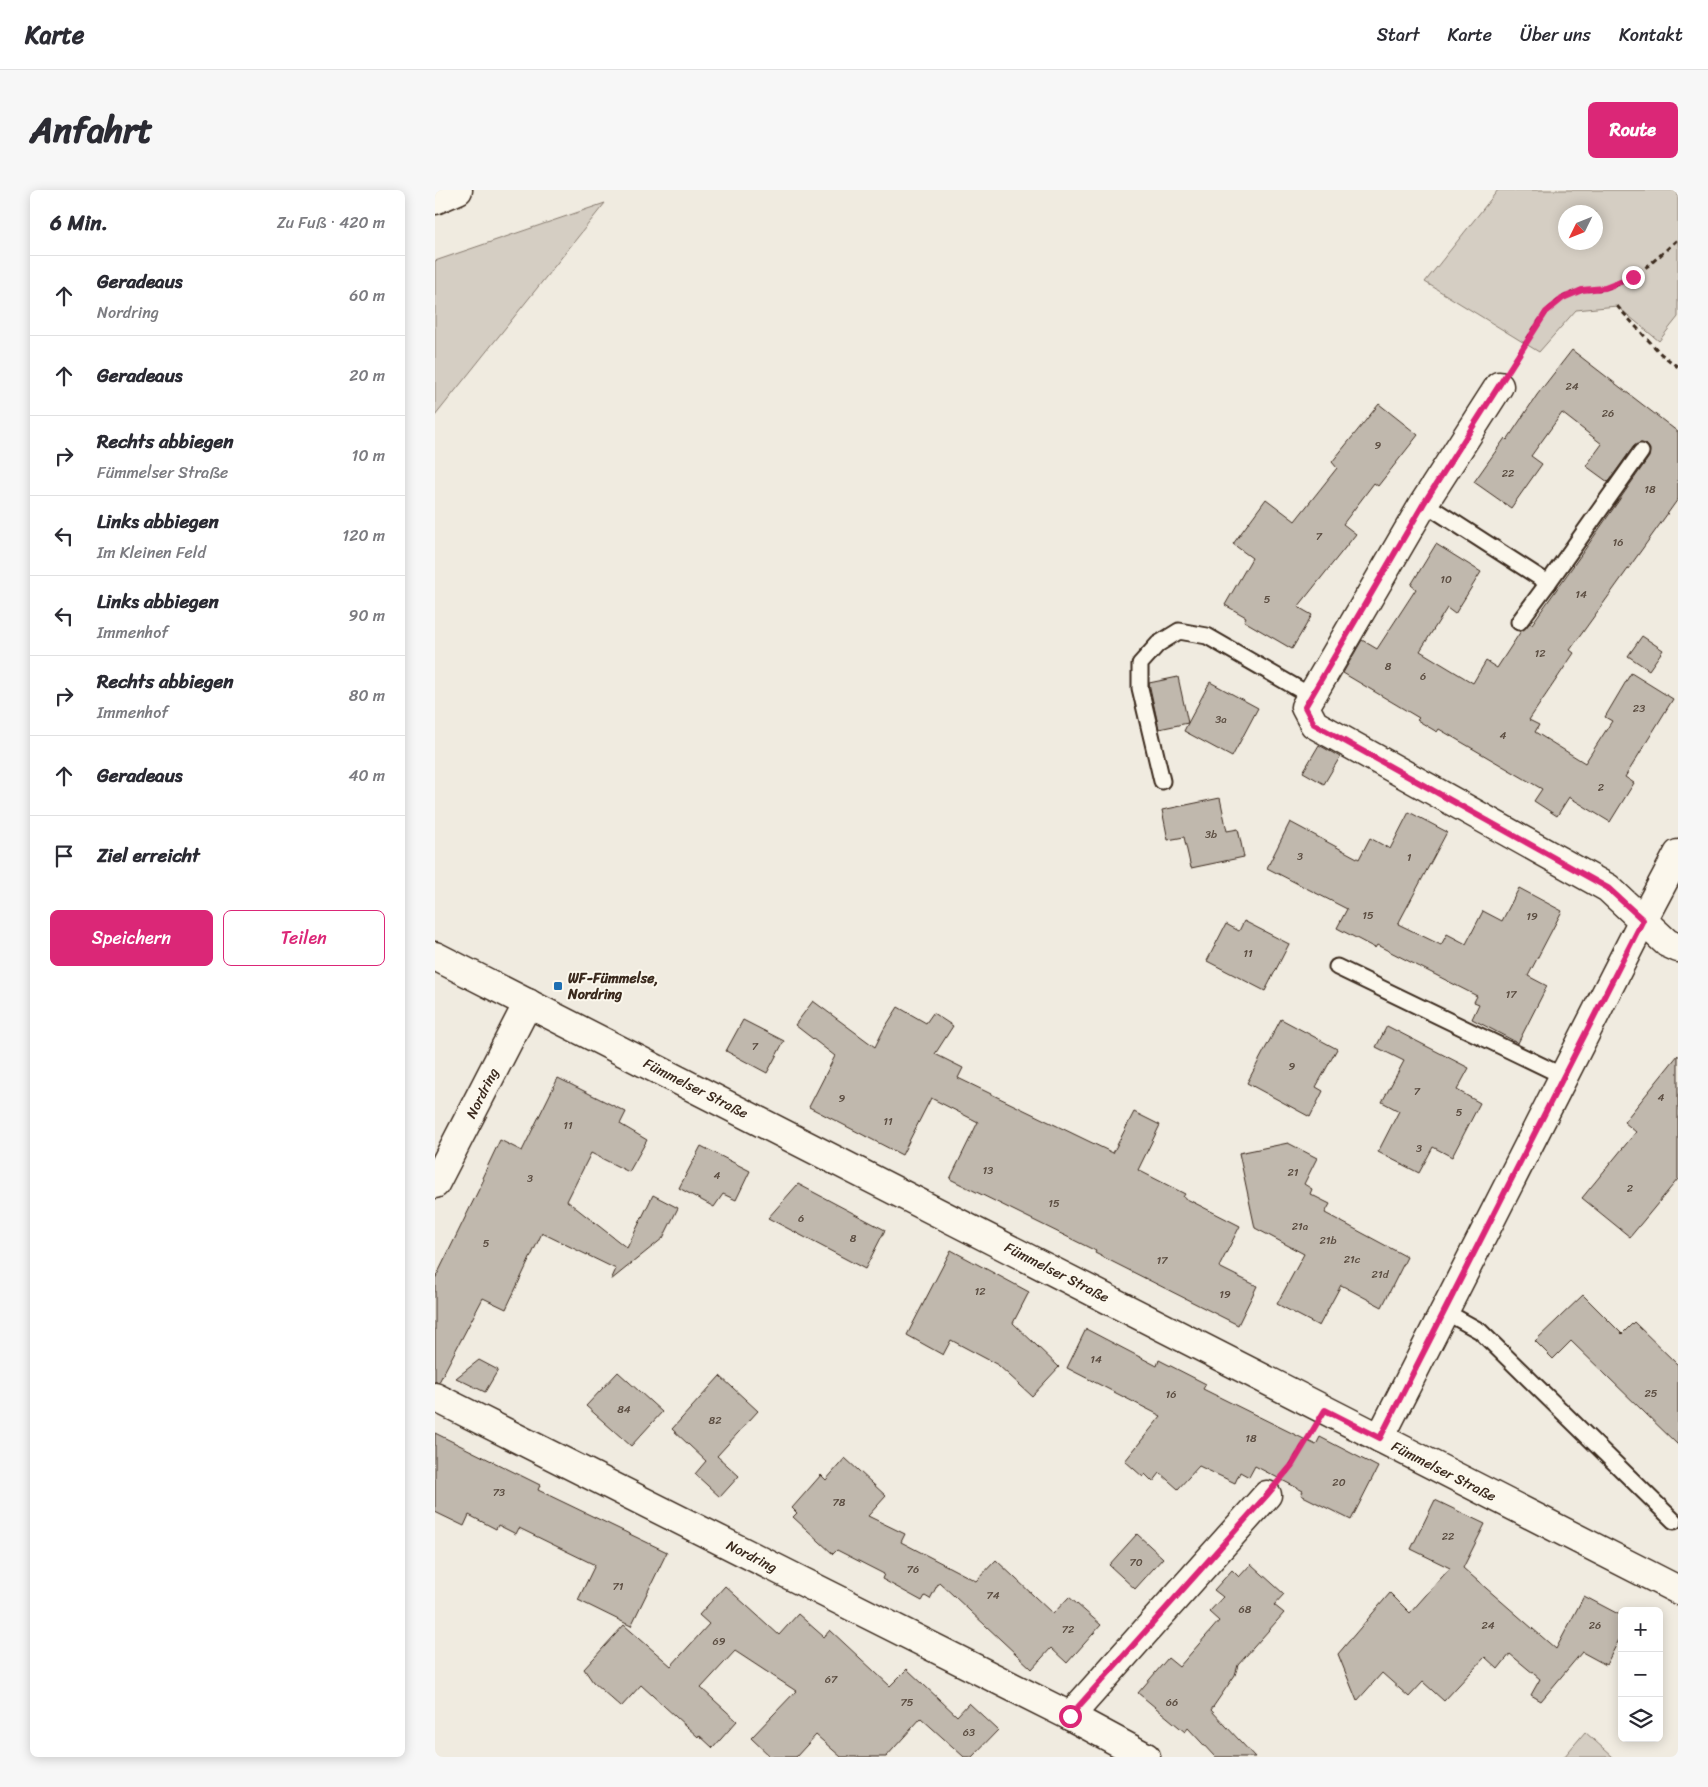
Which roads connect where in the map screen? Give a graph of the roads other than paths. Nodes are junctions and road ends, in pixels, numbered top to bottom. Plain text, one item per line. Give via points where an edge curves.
1 (458, 190) edge
2 (435, 200) edge
3 (1499, 386) road end
4 (1641, 452) dead end
5 (1424, 503) junction
6 (1548, 583) junction
7 (1519, 622) dead end
8 (1311, 696) junction
9 (1162, 781) dead end
10 (1678, 854) edge
11 (1643, 920) junction
12 (1678, 948) edge
13 (435, 956) edge
14 (1337, 967) dead end
15 (528, 1003) junction
16 (1563, 1076) junction
17 (435, 1184) edge
18 (1444, 1311) junction
19 (435, 1397) edge
20 (1380, 1438) junction
21 (1267, 1495) road end
22 (1674, 1521) dead end
23 (1678, 1590) edge
24 (1070, 1716) junction
25 (1146, 1757) edge

1 - 2 main road
3 - 5 main road
4 - 6 lane
5 - 6 lane
5 - 8 main road
6 - 7 lane
8 - 9 lane via 1207,636 1179,631 1158,644 1140,664 1140,688
8 - 11 main road via 1305,707 1314,724 1608,888
10 - 11 main road
11 - 12 main road via 1667,943
11 - 16 main road
13 - 15 main road, Fümmelser Straße
14 - 16 lane
15 - 17 main road, Nordring
15 - 20 main road, Fümmelser Straße
16 - 18 main road
18 - 20 main road
18 - 22 lane via 1480,1331
19 - 24 main road, Nordring
20 - 23 main road, Fümmelser Straße
21 - 24 main road
24 - 25 main road, Nordring

